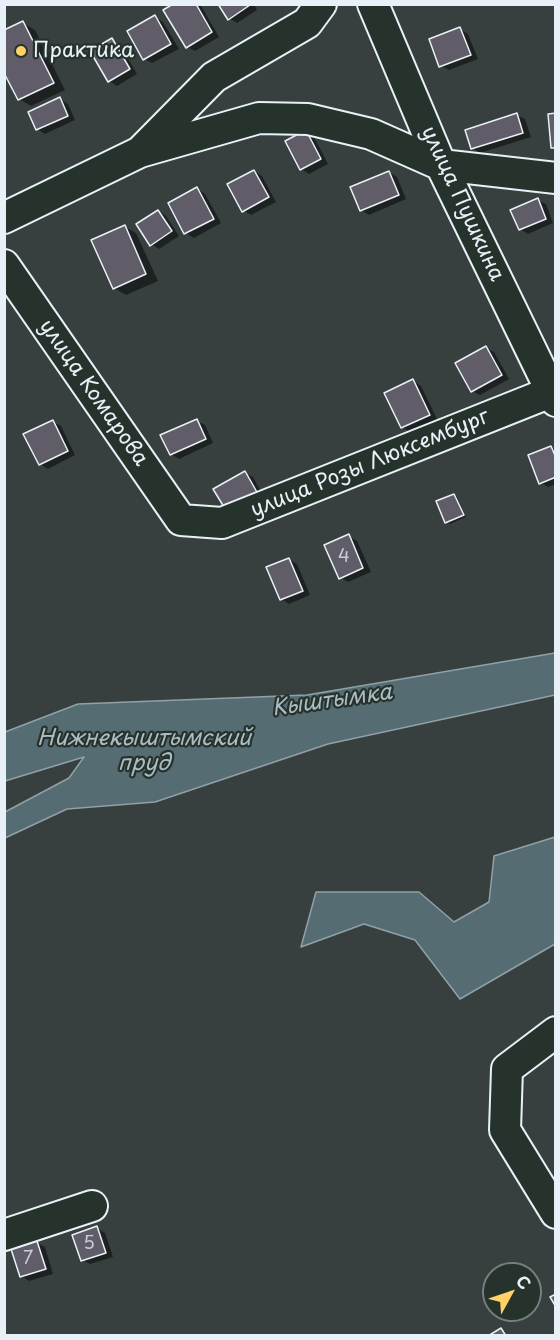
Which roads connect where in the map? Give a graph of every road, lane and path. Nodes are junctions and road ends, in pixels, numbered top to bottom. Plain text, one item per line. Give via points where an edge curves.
1 (321, 4) edge
2 (373, 4) edge
3 (140, 152) junction
4 (441, 165) junction
5 (555, 178) edge
6 (4, 218) edge
7 (4, 265) edge
8 (554, 394) edge
9 (181, 520) joint
10 (555, 1032) edge
11 (93, 1206) dead end
12 (555, 1214) edge
13 (4, 1235) edge

1 - 3 street via 308,23 214,77
2 - 4 street, улица Пушкина
3 - 4 street via 259,118 308,119 372,134
3 - 6 street
4 - 5 street
4 - 8 street, улица Пушкина
7 - 9 street, улица Комарова
8 - 9 street, улица Розы Люксембург via 222,523
10 - 12 street via 507,1069 505,1130
11 - 13 street

